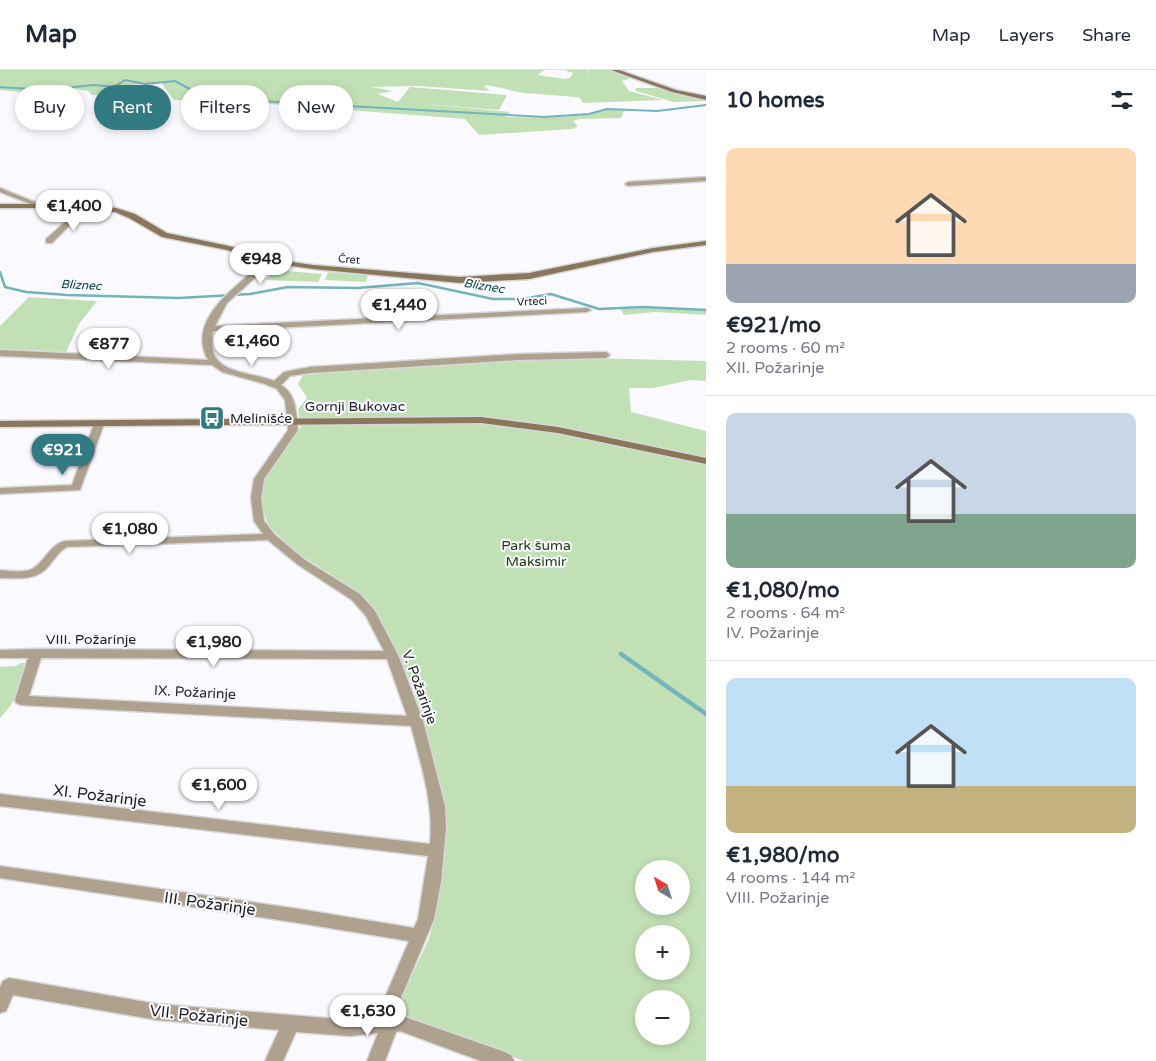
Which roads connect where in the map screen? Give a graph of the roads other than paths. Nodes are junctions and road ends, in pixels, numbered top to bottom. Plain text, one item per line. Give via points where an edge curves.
1 (614, 70) edge
2 (706, 98) edge
3 (706, 179) edge
4 (628, 184) dead end
5 (0, 190) edge
6 (0, 206) edge
7 (40, 206) junction
8 (86, 207) junction
9 (49, 241) dead end
10 (706, 243) edge
11 (270, 261) junction
12 (587, 310) dead end
13 (209, 329) junction
14 (0, 352) edge
15 (606, 355) dead end
16 (215, 363) junction
17 (275, 385) junction
18 (292, 421) junction
19 (0, 424) edge
20 (98, 424) junction
21 (706, 461) edge
22 (0, 492) edge
23 (271, 537) junction
24 (0, 574) edge
25 (36, 653) junction
26 (0, 654) edge
27 (392, 655) junction
28 (416, 721) junction
29 (0, 800) edge
30 (435, 851) junction
31 (0, 872) edge
32 (420, 936) junction
33 (0, 1005) edge
34 (291, 1024) junction
35 (390, 1024) junction
36 (274, 1061) edge
37 (376, 1061) edge
38 (505, 1061) edge

1 - 2 street via 674,91
3 - 4 street
5 - 7 street, Čret
6 - 7 street
7 - 8 street, Čret
8 - 9 street
8 - 11 street, Čret via 125,212 165,235 229,248
10 - 11 street, Čret via 653,250 529,276 481,280
11 - 13 street via 224,302
12 - 13 street, Vrteci
13 - 16 street via 206,345
14 - 16 street
15 - 17 street via 310,370 287,374
16 - 17 street via 238,375
17 - 18 street via 288,395
18 - 20 street, Gornji Bukovac
18 - 21 street, Gornji Bukovac via 480,420 558,430
18 - 23 street, V. Požarinje via 293,430 263,471 256,490 259,521
19 - 20 street, Gornji Bukovac
20 - 22 street via 76,488
23 - 24 street via 65,544 36,570
23 - 27 street, V. Požarinje via 305,566 356,597 371,614
25 - 26 street, VIII. Požarinje
25 - 27 street, VIII. Požarinje
25 - 28 street, IX. Požarinje via 21,700
27 - 28 street, V. Požarinje
28 - 30 street, V. Požarinje via 438,806
29 - 30 street, XI. Požarinje
30 - 32 street, V. Požarinje via 433,882
31 - 32 street, III. Požarinje
32 - 35 street, V. Požarinje via 392,1000
33 - 34 street, VII. Požarinje via 9,986 157,1012
34 - 35 street, VII. Požarinje via 350,1028
34 - 36 street
35 - 37 street
35 - 38 street, VII. Požarinje via 400,1024

